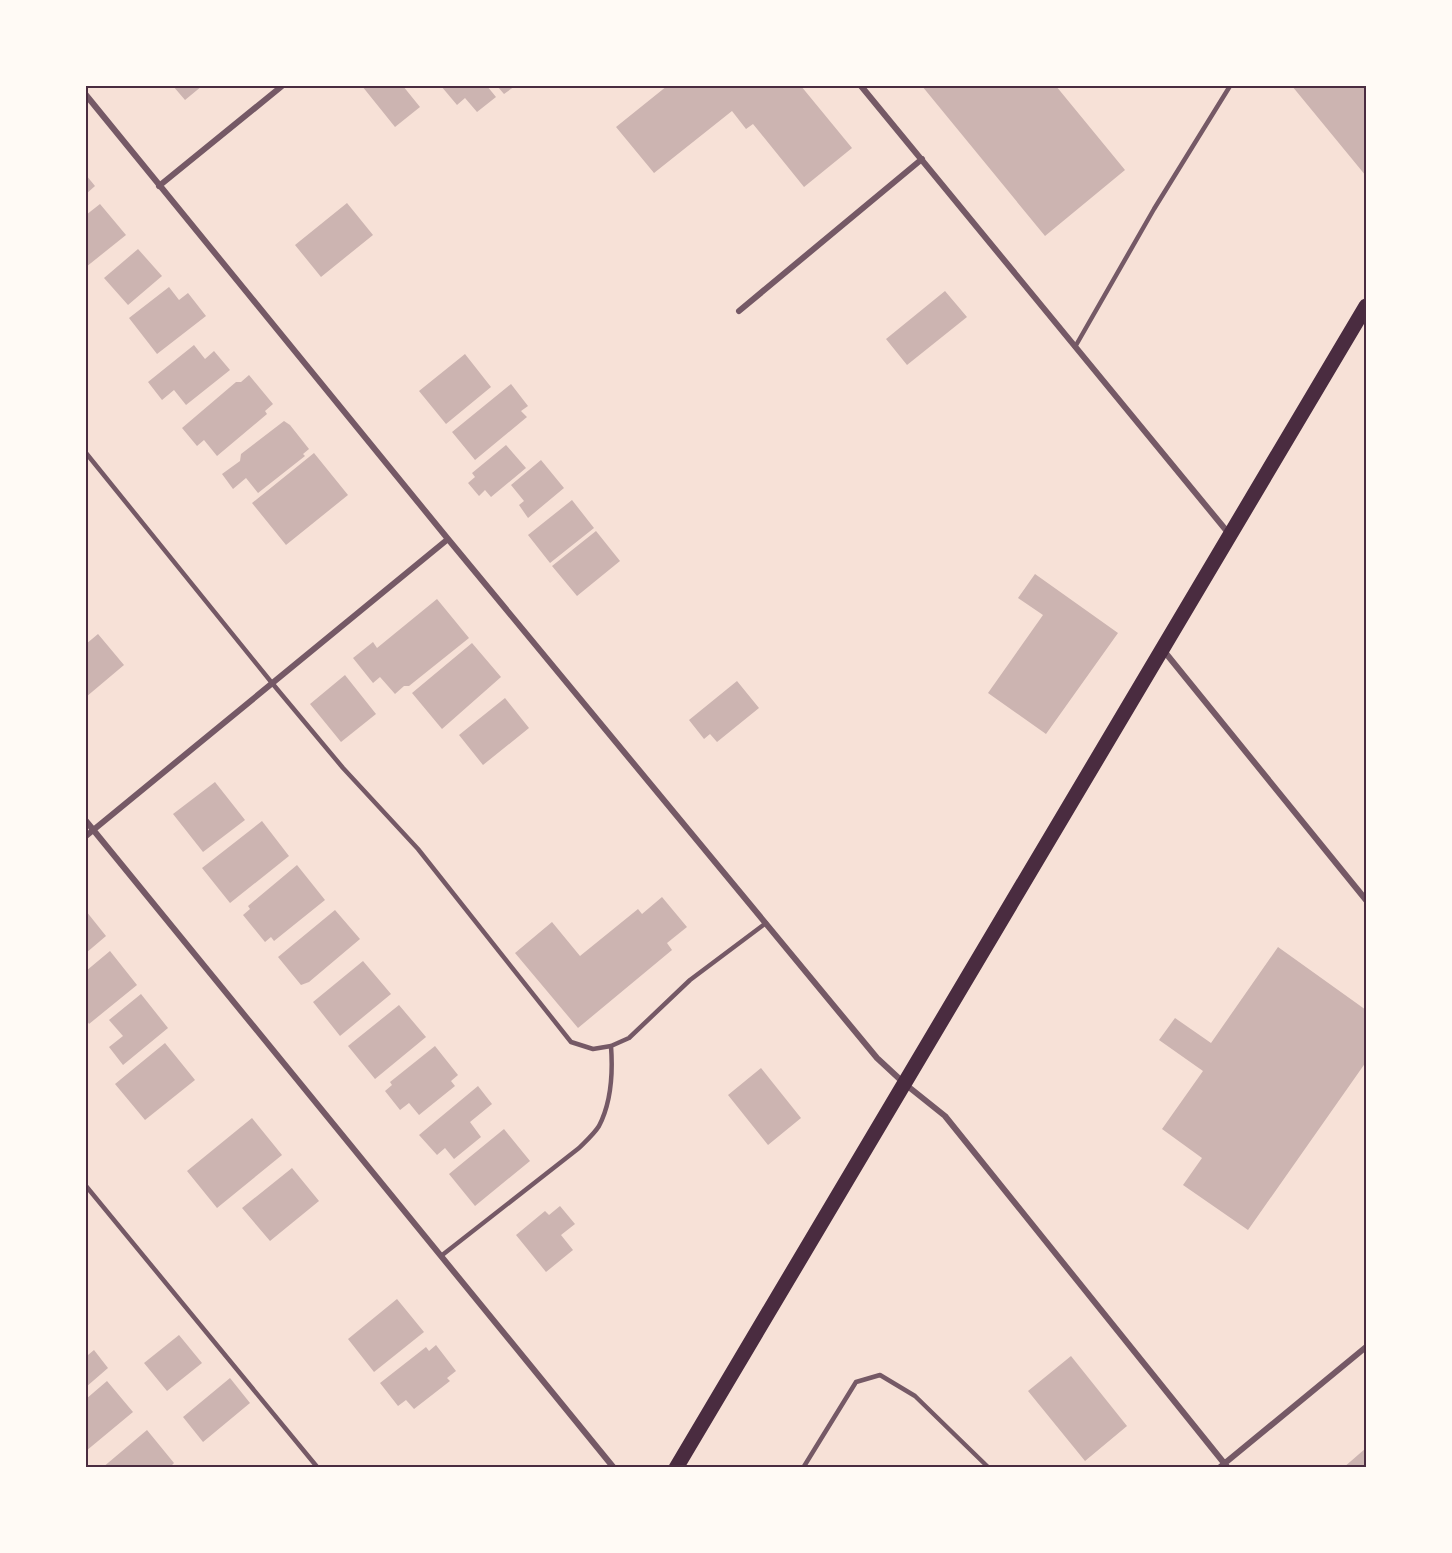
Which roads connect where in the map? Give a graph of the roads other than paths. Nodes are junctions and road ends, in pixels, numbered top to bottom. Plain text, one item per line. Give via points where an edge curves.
1 (282, 86) edge
2 (861, 86) edge
3 (1230, 86) edge
4 (86, 95) edge
5 (922, 159) junction
6 (159, 186) junction
7 (1366, 306) edge
8 (738, 311) dead end
9 (1075, 346) junction
10 (86, 453) edge
11 (1230, 535) junction
12 (448, 539) junction
13 (1163, 650) junction
14 (272, 683) junction
15 (86, 821) edge
16 (93, 830) junction
17 (86, 836) edge
18 (1366, 900) edge
19 (766, 923) junction
20 (611, 1046) junction
21 (904, 1084) junction
22 (86, 1186) edge
23 (441, 1256) junction
24 (1366, 1347) edge
25 (1224, 1466) edge
26 (318, 1467) edge
27 (614, 1467) edge
28 (676, 1467) edge
29 (802, 1467) edge
30 (989, 1467) edge

1 - 6 street
2 - 5 street
3 - 9 lane
4 - 6 street
5 - 8 street
5 - 9 street
6 - 12 street
7 - 11 main road
9 - 11 street
10 - 14 lane
11 - 13 main road
12 - 14 street
12 - 19 street
13 - 18 street
13 - 21 main road
14 - 16 street
14 - 20 lane via 418,849 571,1042 592,1049
15 - 16 street
16 - 17 street
16 - 23 street
19 - 20 lane via 690,981 629,1038
19 - 21 street via 877,1058
20 - 23 lane via 610,1094 598,1128 579,1148
21 - 25 street via 945,1116
21 - 28 main road
22 - 26 lane
23 - 27 street
24 - 25 street
29 - 30 lane via 856,1382 880,1375 915,1396

